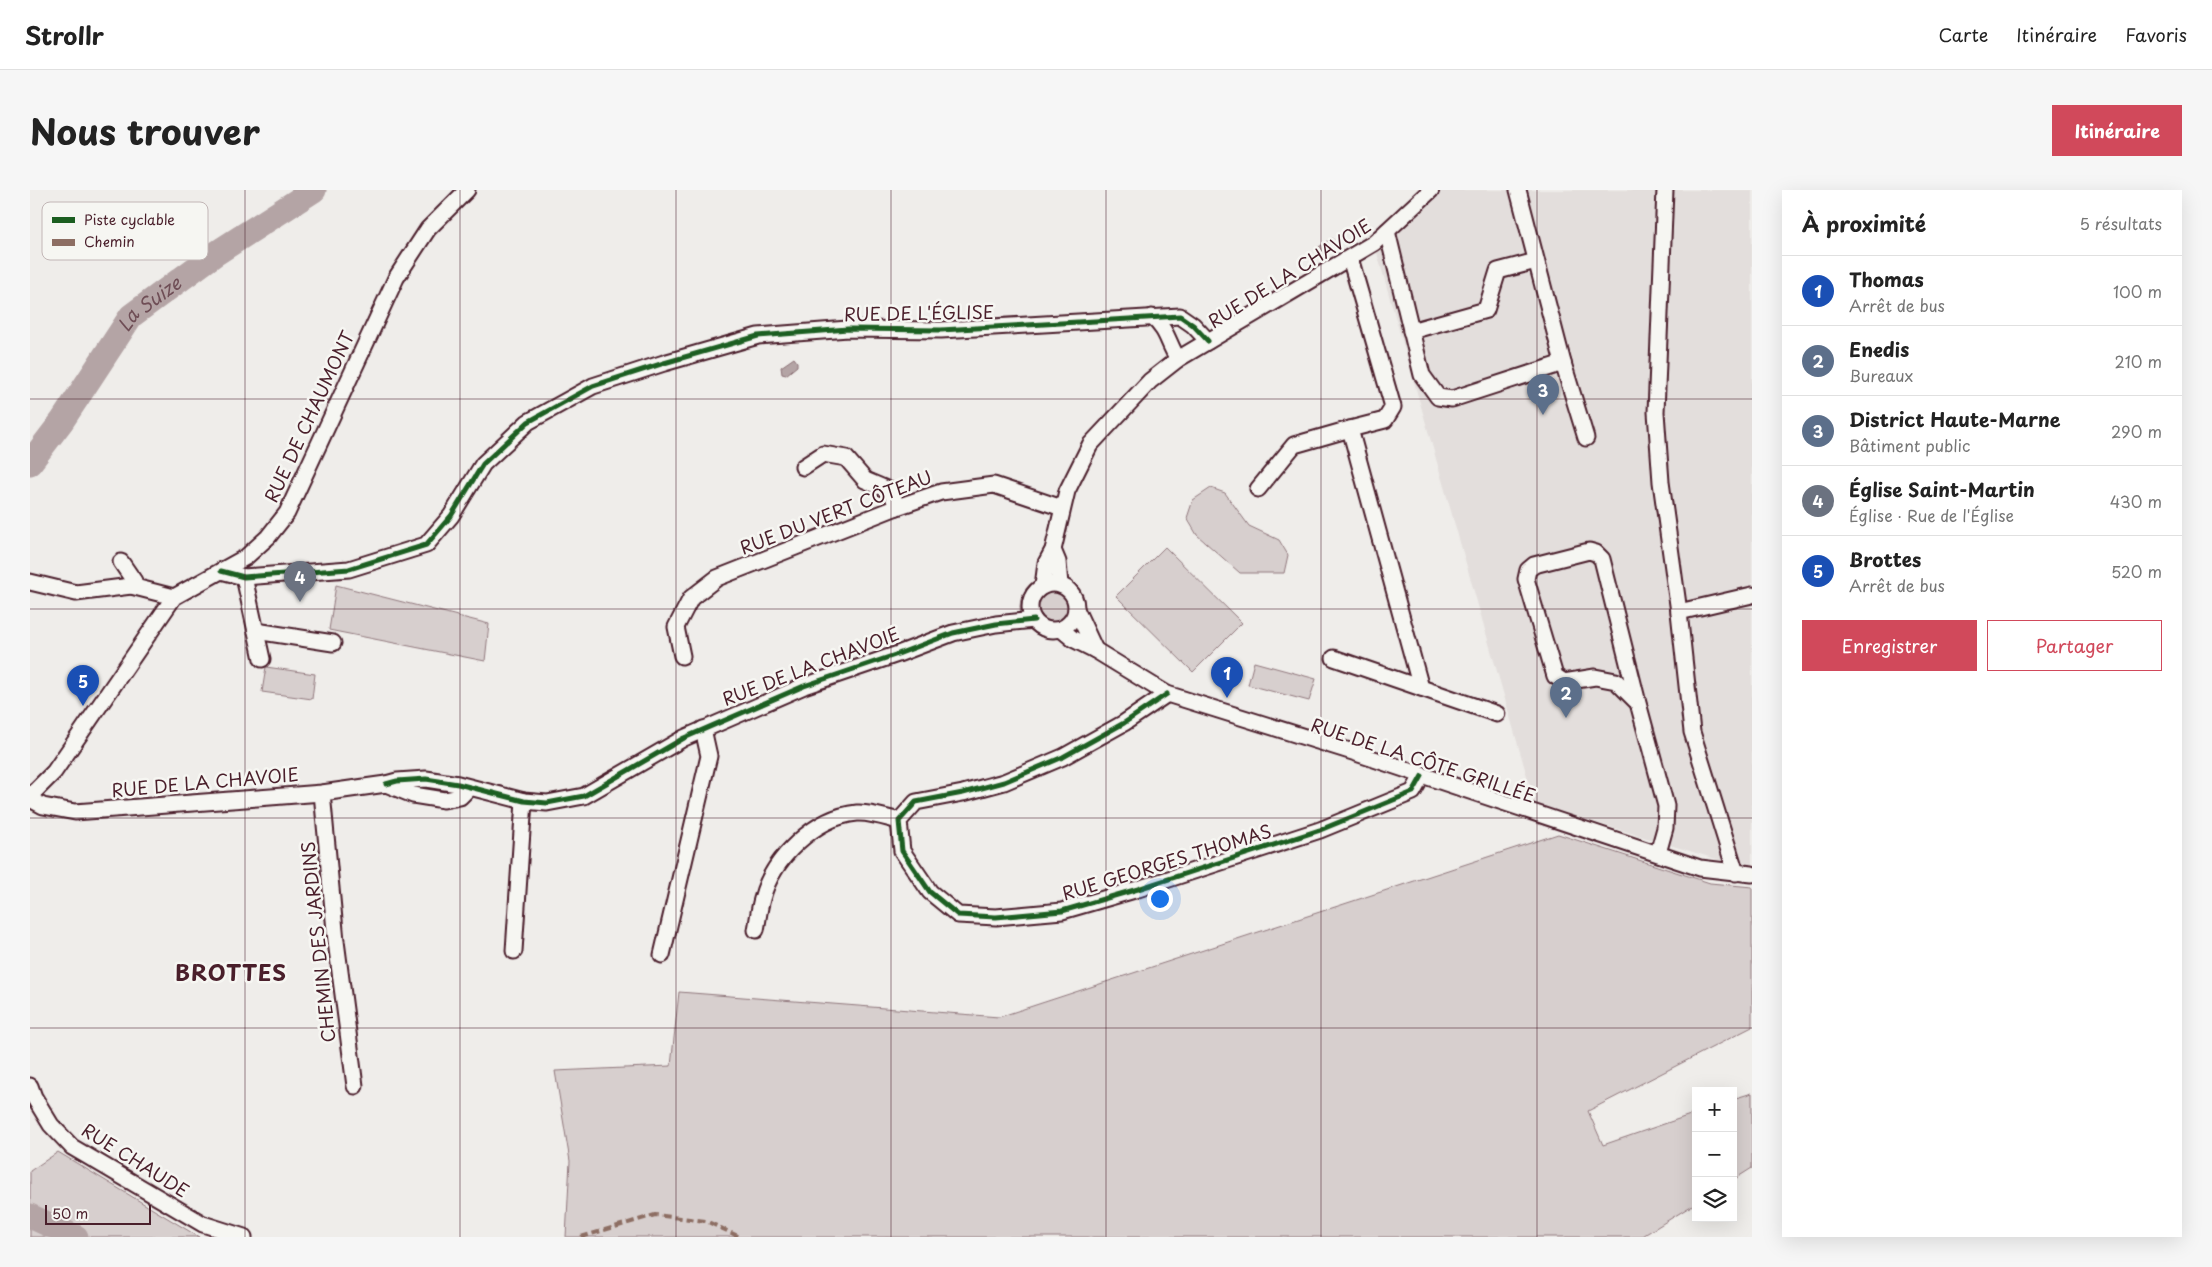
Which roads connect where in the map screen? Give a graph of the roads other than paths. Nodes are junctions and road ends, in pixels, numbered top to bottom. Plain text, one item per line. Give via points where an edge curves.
1 (467, 190) edge
2 (1431, 190) edge
3 (1518, 190) edge
4 (1664, 190) edge
5 (1387, 231) junction
6 (1350, 258) junction
7 (1536, 261) junction
8 (1152, 317) junction
9 (1411, 330) junction
10 (1208, 341) junction
11 (1178, 359) junction
12 (1563, 363) junction
13 (1350, 429) junction
14 (1586, 438) dead end
15 (803, 467) dead end
16 (1258, 489) dead end
17 (897, 507) junction
18 (1062, 508) junction
19 (1054, 550) junction
20 (121, 562) dead end
21 (221, 571) junction
22 (244, 578) junction
23 (30, 582) edge
24 (1060, 585) junction
25 (131, 586) junction
26 (1043, 586) junction
27 (1752, 595) edge
28 (174, 597) junction
29 (1076, 609) junction
30 (1679, 612) junction
31 (1034, 620) junction
32 (1061, 629) junction
33 (256, 631) junction
34 (332, 642) dead end
35 (1095, 650) junction
36 (682, 656) dead end
37 (1334, 658) dead end
38 (262, 659) dead end
39 (1421, 688) junction
40 (1167, 694) junction
41 (1638, 703) junction
42 (1497, 714) dead end
43 (703, 729) junction
44 (1422, 776) junction
45 (322, 793) junction
46 (30, 797) edge
47 (524, 801) junction
48 (899, 821) junction
49 (1658, 853) junction
50 (1736, 872) junction
51 (1752, 874) edge
52 (756, 930) dead end
53 (514, 951) dead end
54 (662, 955) dead end
55 (30, 1086) edge
56 (355, 1086) dead end
57 (244, 1237) edge

1 - 21 street, RUE DE CHAUMONT via 428,229 396,278 287,513 246,557
2 - 5 street, RUE DE LA CHAVOIE
3 - 7 street
4 - 30 street via 1656,412 1661,482
5 - 6 street, RUE DE LA CHAVOIE
5 - 9 street
6 - 10 street, RUE DE LA CHAVOIE
6 - 13 street via 1393,407 1385,420
7 - 9 street via 1498,271 1486,310
7 - 12 street
8 - 10 street, RUE DE L'ÉGLISE via 1180,316
8 - 11 street via 1164,327
8 - 22 street, RUE DE L'ÉGLISE via 941,330 848,329 758,336 664,363 593,386 528,422 483,464 451,516 426,545 349,569
9 - 12 street via 1422,375 1438,397 1452,399
10 - 11 street, RUE DE LA CHAVOIE
11 - 18 street, RUE DE LA CHAVOIE via 1150,380 1090,445
12 - 14 street
13 - 16 street via 1294,445
13 - 39 street
15 - 17 street via 823,454 846,458 865,480 891,491
17 - 18 street, RUE DU VERT CÔTEAU via 941,492 994,485
17 - 36 street, RUE DU VERT CÔTEAU via 716,578 691,598 676,628
18 - 19 street, RUE DE LA CHAVOIE
19 - 24 street, RUE DE LA CHAVOIE
19 - 26 street, RUE DE LA CHAVOIE via 1046,563
20 - 25 street via 134,581
21 - 22 street, RUE DE L'ÉGLISE
21 - 28 street, RUE DE CHAUMONT
22 - 33 street
23 - 25 street via 76,593
24 - 26 street
24 - 29 street via 1072,595
25 - 28 street
26 - 31 street via 1030,605
27 - 30 street
28 - 46 street, RUE DE CHAUMONT via 54,772
29 - 32 street via 1071,621
29 - 35 street
30 - 50 street via 1692,732
31 - 32 street via 1046,629
31 - 43 street, RUE DE LA CHAVOIE via 953,633 804,686
32 - 35 street, RUE DE LA CÔTE GRILLÉE
33 - 34 street
33 - 38 street
35 - 40 street, RUE DE LA CÔTE GRILLÉE
37 - 39 street
39 - 42 street
40 - 44 street, RUE DE LA CÔTE GRILLÉE
40 - 48 street via 1124,723 1063,757 1004,782 916,802
41 - 41 street via 1602,559 1589,551 1534,565 1528,570 1526,579 1555,676 1564,682 1595,678 1616,682
41 - 49 street via 1666,806 1665,828
43 - 47 street, RUE DE LA CHAVOIE via 584,796 547,803
43 - 54 street via 709,756
44 - 48 street, RUE GEORGES THOMAS via 1414,792 1320,830 1226,862 1062,911 996,917 958,915 930,892 902,851
44 - 49 street, RUE DE LA CÔTE GRILLÉE
45 - 46 street, RUE DE LA CHAVOIE via 75,812 44,806
45 - 47 street, RUE DE LA CHAVOIE via 386,784 413,795 444,800 460,797 469,788
45 - 56 street, CHEMIN DES JARDINS via 336,941
47 - 53 street
48 - 52 street via 858,813 822,824 790,849 772,875 762,898
49 - 50 street, RUE DE LA CÔTE GRILLÉE via 1700,868
50 - 51 street, RUE DE LA CÔTE GRILLÉE
55 - 57 street, RUE CHAUDE via 51,1125 72,1147 203,1224

